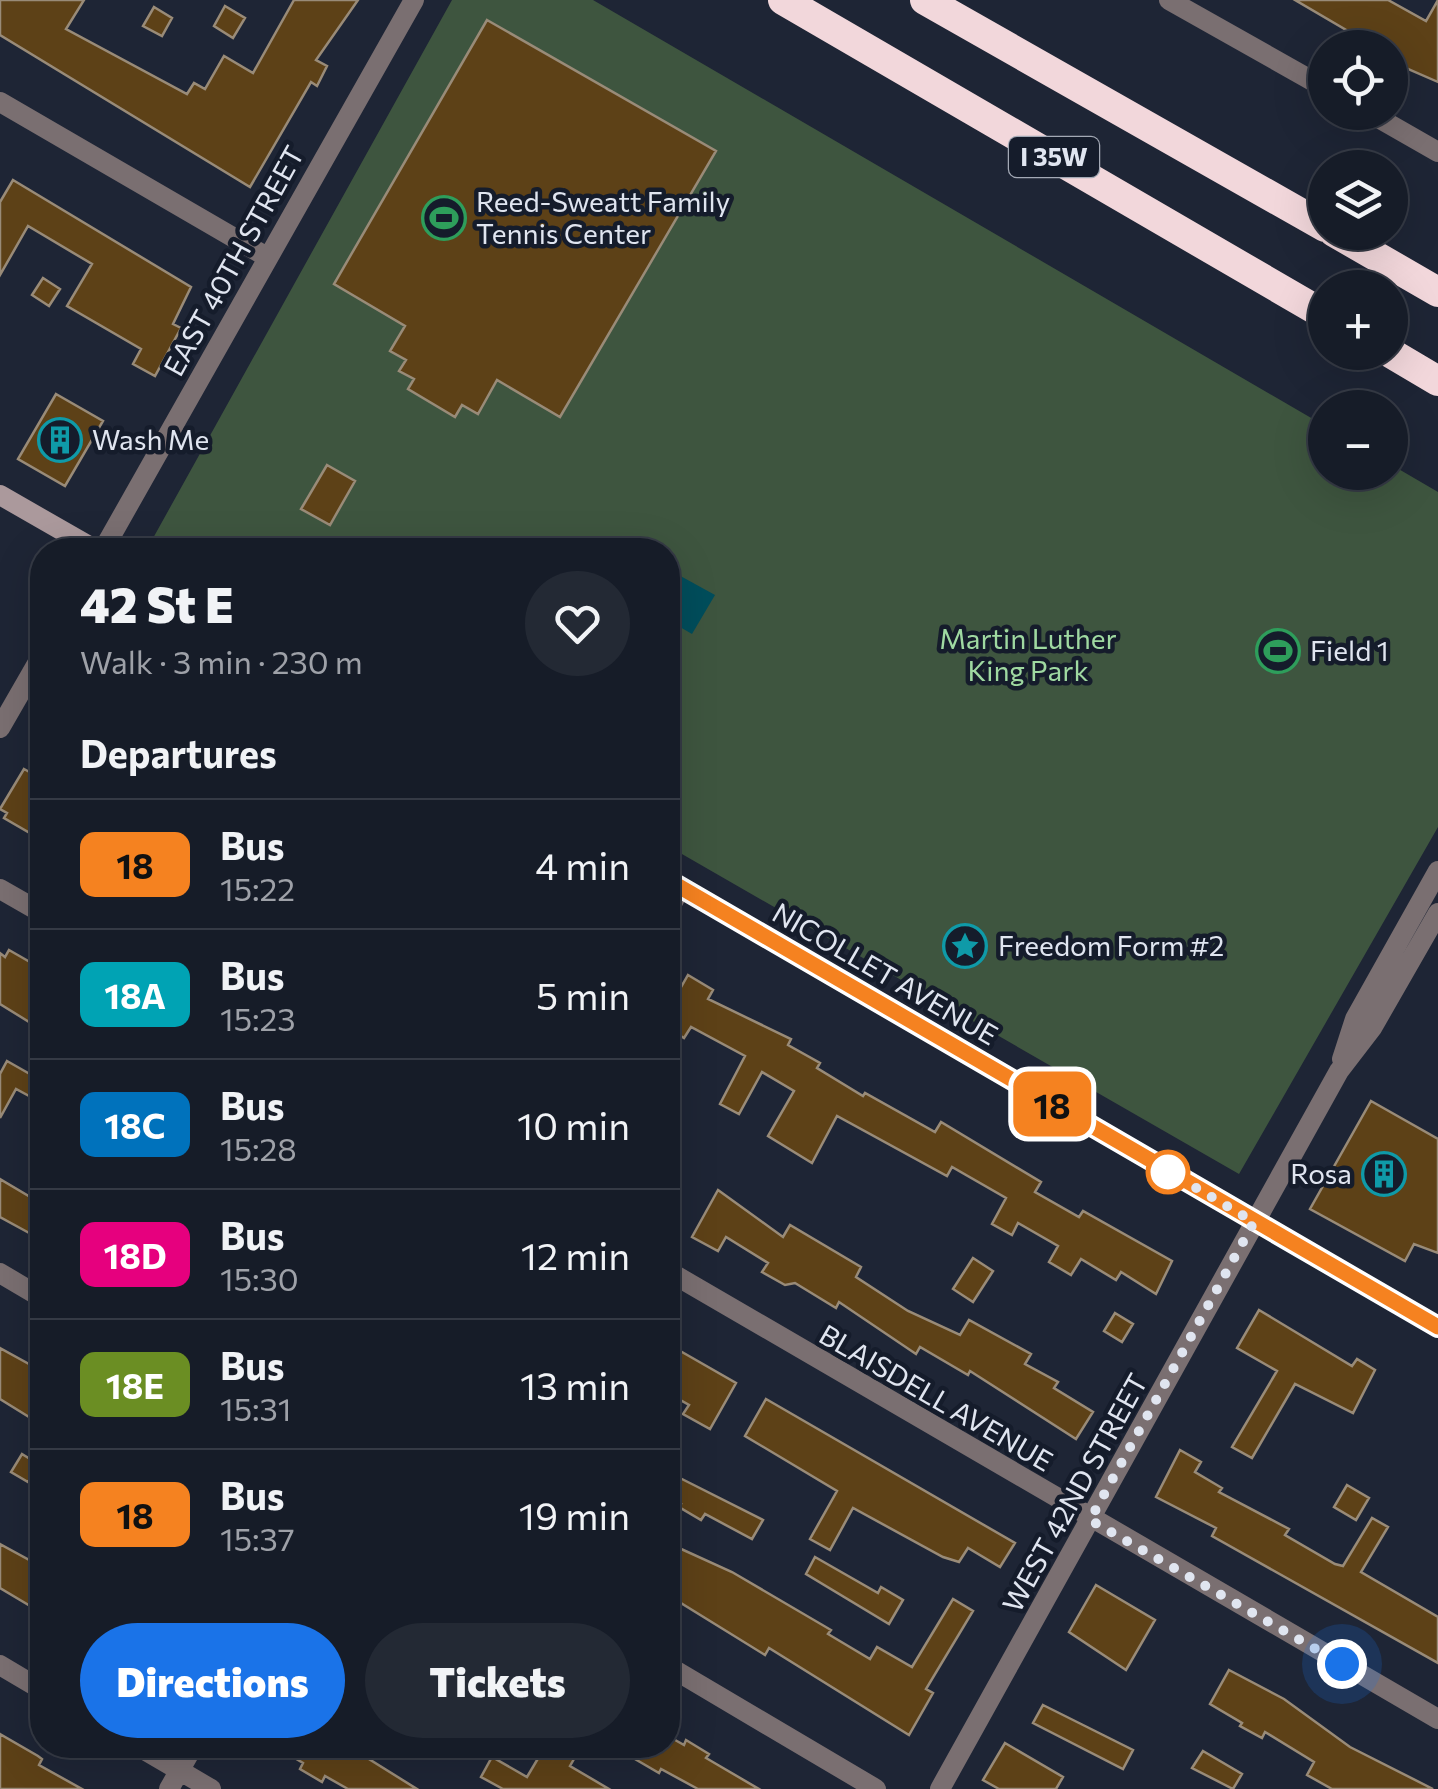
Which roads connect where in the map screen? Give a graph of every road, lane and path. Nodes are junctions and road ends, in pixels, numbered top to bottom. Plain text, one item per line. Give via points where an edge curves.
1 (414, 0) edge
2 (783, 0) edge
3 (925, 0) edge
4 (1177, 2) edge
5 (1308, 78) edge
6 (0, 102) edge
7 (1400, 130) edge
8 (1438, 152) edge
9 (1308, 218) edge
10 (1365, 250) edge
11 (267, 257) junction
12 (1438, 292) edge
13 (1308, 305) edge
14 (1408, 363) edge
15 (1438, 381) edge
16 (0, 495) edge
17 (78, 538) edge
18 (107, 538) edge
19 (30, 676) edge
20 (0, 728) edge
21 (1438, 871) edge
22 (680, 887) edge
23 (0, 888) edge
24 (30, 906) edge
25 (1429, 925) edge
26 (1254, 1222) junction
27 (0, 1273) edge
28 (680, 1279) edge
29 (30, 1291) edge
30 (1438, 1327) edge
31 (1090, 1520) junction
32 (0, 1665) edge
33 (680, 1673) edge
34 (30, 1683) edge
35 (1438, 1719) edge
36 (150, 1758) edge
37 (187, 1758) edge
38 (175, 1780) edge
39 (211, 1789) edge
40 (876, 1789) edge
41 (940, 1789) edge

1 - 11 street, EAST 40TH STREET
2 - 13 highway, I 35W
3 - 9 highway, I 35W
4 - 5 street
6 - 11 street
7 - 8 street
10 - 12 highway
11 - 18 street, EAST 40TH STREET
14 - 15 highway
16 - 17 main road
19 - 20 street
21 - 25 street, WEST 42ND STREET
22 - 26 main road, NICOLLET AVENUE
23 - 24 street
25 - 26 street, WEST 42ND STREET
26 - 30 main road, NICOLLET AVENUE
26 - 31 street, WEST 42ND STREET
27 - 29 street
28 - 31 street, BLAISDELL AVENUE
31 - 35 street, BLAISDELL AVENUE
31 - 41 street, WEST 42ND STREET
32 - 34 street
33 - 40 street
36 - 38 street
37 - 38 street
38 - 39 street

